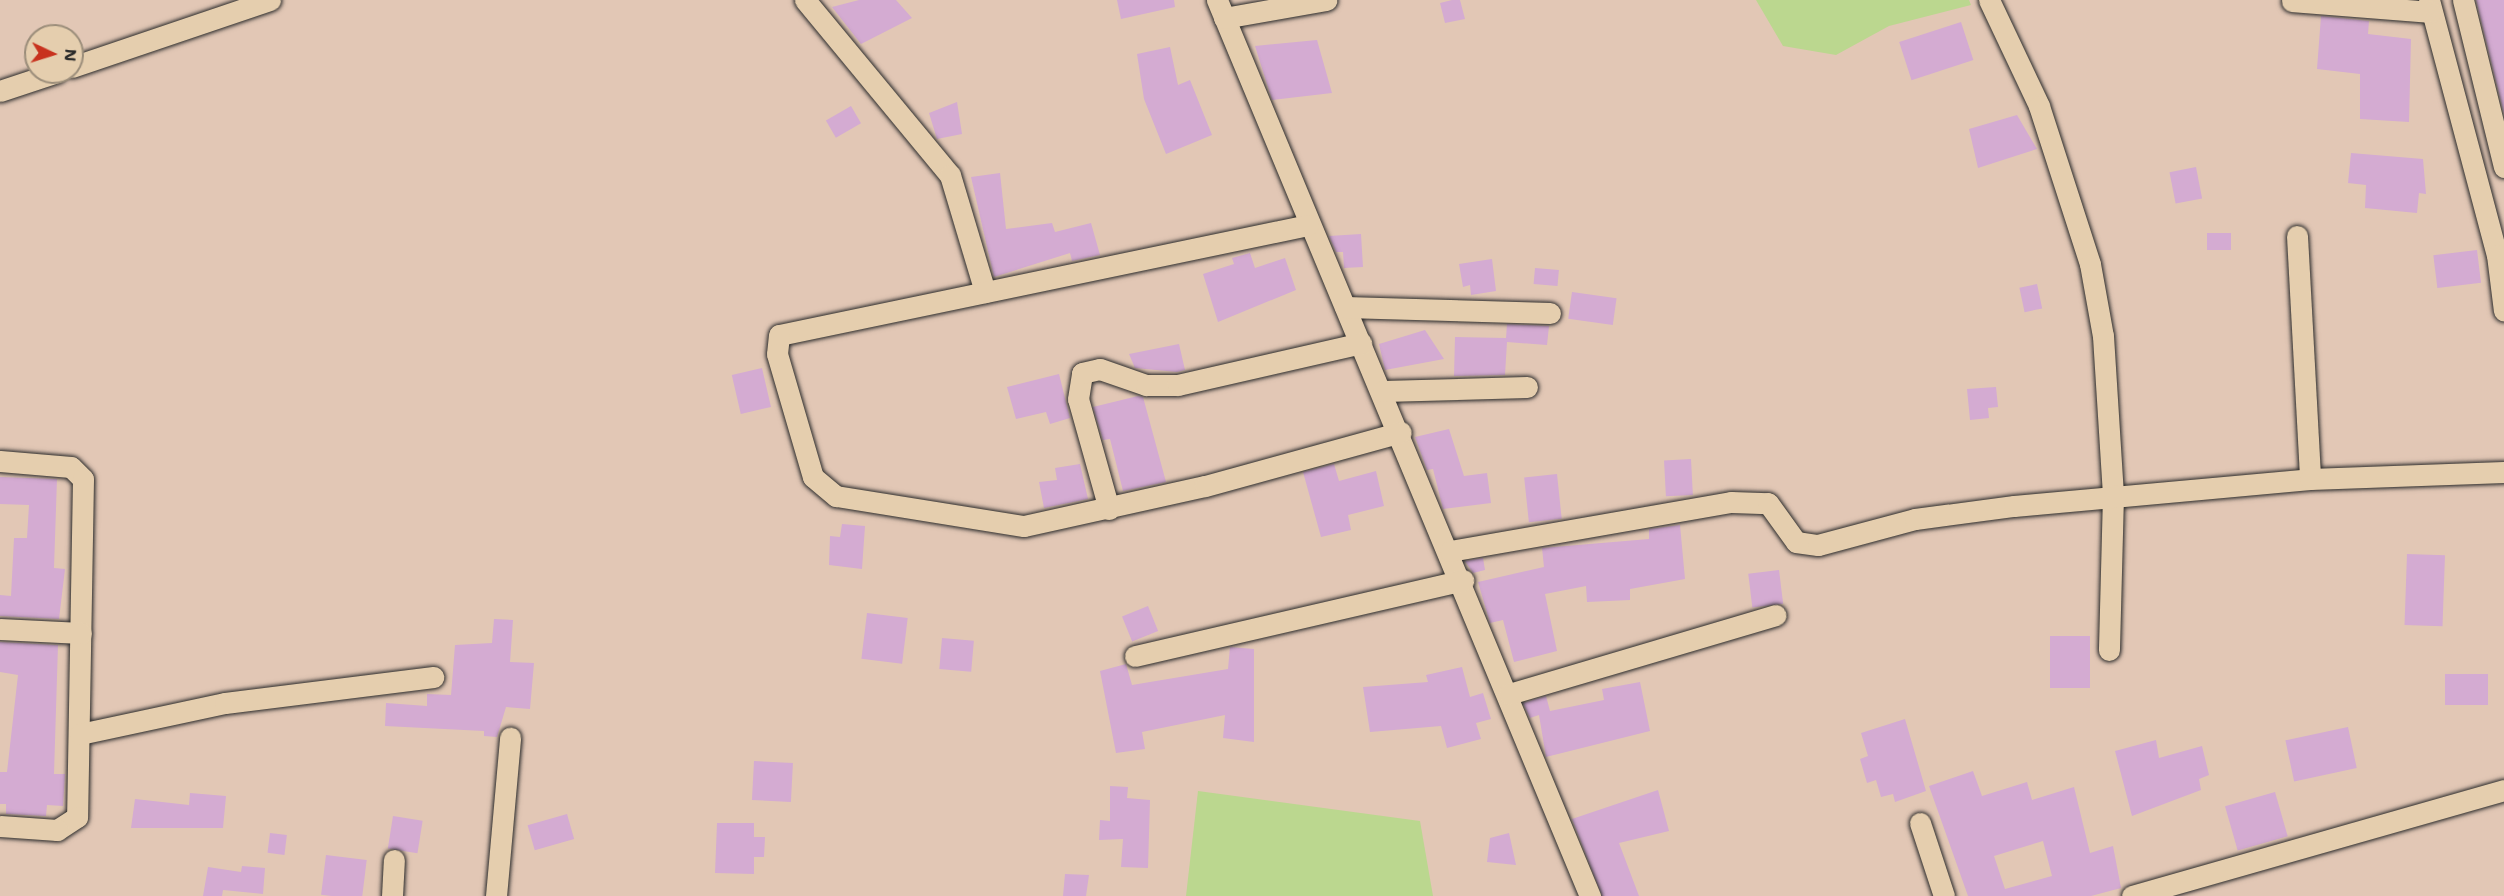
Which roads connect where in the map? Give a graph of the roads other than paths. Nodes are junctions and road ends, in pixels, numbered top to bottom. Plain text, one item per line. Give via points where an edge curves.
1 (270, 0) edge
2 (806, 0) edge
3 (1326, 0) edge
4 (1989, 0) edge
5 (2463, 0) edge
6 (2292, 1) edge
7 (2430, 6) edge
8 (1220, 9) edge
9 (84, 63) edge
10 (24, 83) edge
11 (0, 91) edge
12 (2504, 166) edge
13 (1308, 225) junction
14 (2297, 236) dead end
15 (2501, 255) edge
16 (984, 292) junction
17 (1345, 307) junction
18 (2504, 311) edge
19 (1550, 313) dead end
20 (1361, 343) junction
21 (1527, 387) dead end
22 (1383, 391) junction
23 (1401, 432) junction
24 (0, 461) edge
25 (2504, 472) edge
26 (2310, 479) junction
27 (2113, 495) junction
28 (1109, 509) junction
29 (1450, 551) junction
30 (1463, 580) junction
31 (1776, 615) dead end
32 (0, 629) edge
33 (81, 633) junction
34 (2109, 650) dead end
35 (1135, 656) dead end
36 (433, 677) dead end
37 (1509, 694) junction
38 (80, 734) junction
39 (510, 738) dead end
40 (2504, 790) edge
41 (1920, 823) dead end
42 (0, 826) edge
43 (394, 860) dead end
44 (392, 896) edge
45 (496, 896) edge
46 (1590, 896) edge
47 (1944, 896) edge
48 (2132, 896) edge

1 - 9 street
2 - 16 street via 950,175
3 - 8 street
4 - 27 street via 2040,106 2090,264 2103,336
5 - 12 street
6 - 7 street
7 - 15 street
8 - 13 street
10 - 11 street
13 - 16 street
13 - 17 street
14 - 26 street
15 - 18 street
16 - 28 street via 776,338 817,483 836,496 992,524 1024,526
17 - 19 street
17 - 20 street
20 - 22 street
20 - 28 street via 1178,386 1146,385 1100,369 1082,372 1078,399
21 - 22 street
22 - 23 street
23 - 28 street
23 - 29 street
24 - 33 street via 71,467 81,473
25 - 26 street
26 - 27 street
27 - 29 street via 1943,514 1818,545 1796,542 1773,506 1740,502
27 - 34 street
29 - 30 street
30 - 35 street
30 - 37 street
31 - 37 street
32 - 33 street
33 - 38 street
36 - 38 street via 225,703
37 - 46 street
38 - 42 street via 80,802 73,822 57,830
39 - 45 street
40 - 48 street
41 - 47 street
43 - 44 street

